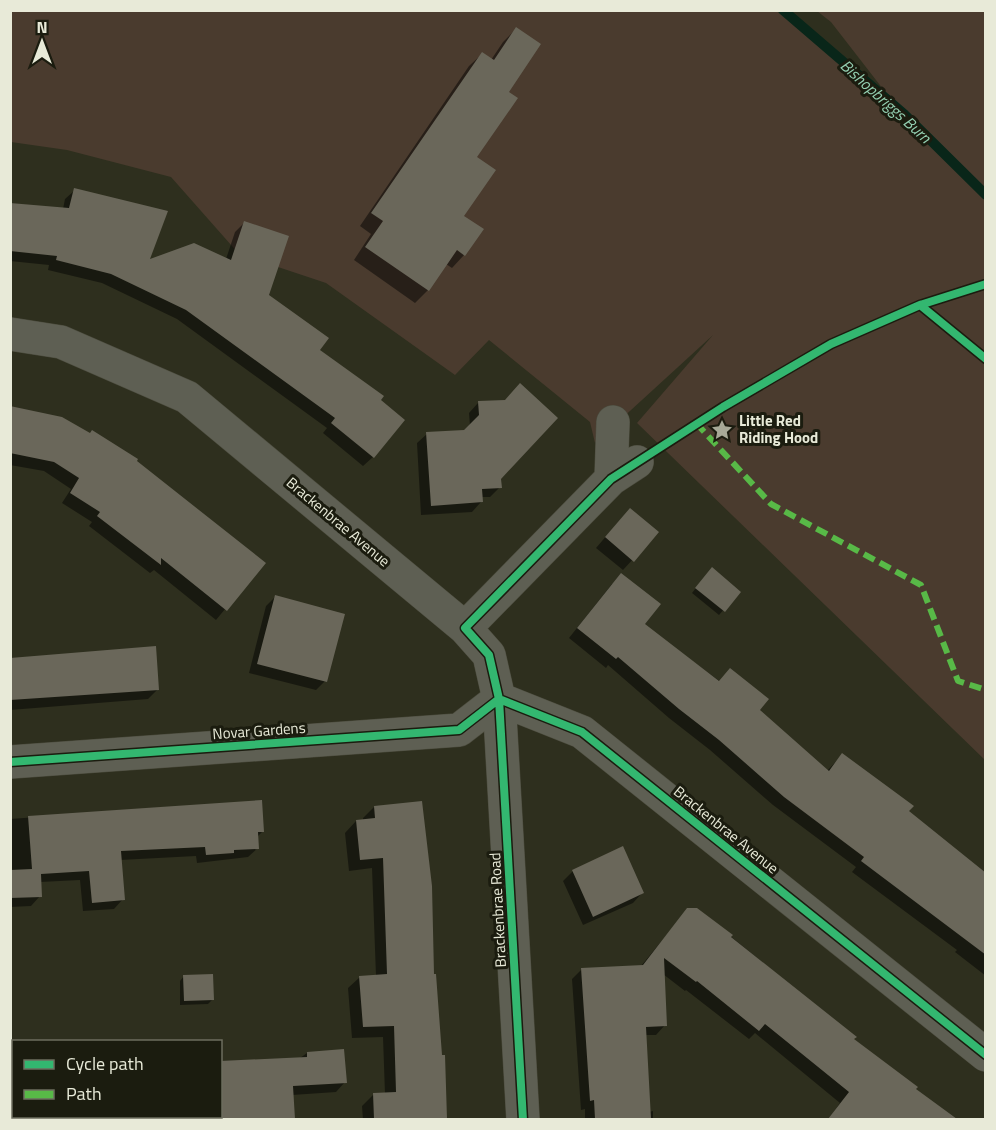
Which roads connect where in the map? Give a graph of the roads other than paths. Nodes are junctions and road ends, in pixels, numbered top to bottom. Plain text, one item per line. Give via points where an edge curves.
1 (10, 334) edge
2 (613, 422) dead end
3 (465, 628) junction
4 (500, 699) junction
5 (10, 762) edge
6 (986, 1055) edge
7 (523, 1119) edge

1 - 3 street, Brackenbrae Avenue via 61,342 187,397
2 - 3 street via 624,470
3 - 4 street, Brackenbrae Avenue via 489,655
4 - 5 street, Novar Gardens via 459,730
4 - 6 street, Brackenbrae Avenue via 582,732
4 - 7 street, Brackenbrae Road

